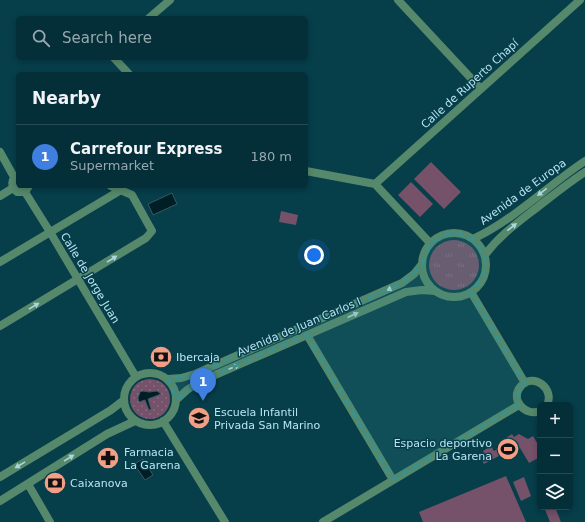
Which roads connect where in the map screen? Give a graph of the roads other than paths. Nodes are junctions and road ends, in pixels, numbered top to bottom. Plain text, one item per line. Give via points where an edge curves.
1 (170, 0) edge
2 (398, 0) edge
3 (580, 0) edge
4 (151, 16) edge
5 (116, 60) edge
6 (127, 72) edge
7 (481, 89) junction
8 (0, 152) edge
9 (585, 161) edge
10 (308, 171) edge
11 (585, 172) edge
12 (16, 177) edge
13 (375, 184) junction
14 (13, 188) junction
15 (116, 188) edge
16 (27, 189) edge
17 (122, 190) junction
18 (0, 196) edge
19 (50, 232) junction
20 (473, 239) junction
21 (430, 243) junction
22 (485, 255) junction
23 (0, 262) edge
24 (422, 264) junction
25 (78, 280) junction
26 (436, 291) junction
27 (471, 292) junction
28 (0, 326) edge
29 (307, 335) junction
30 (136, 377) junction
31 (168, 380) junction
32 (525, 383) junction
33 (124, 400) junction
34 (176, 400) junction
35 (548, 402) edge
36 (519, 405) junction
37 (537, 412) edge
38 (135, 420) junction
39 (163, 421) junction
40 (0, 477) edge
41 (392, 480) junction
42 (28, 484) junction
43 (0, 501) edge
44 (50, 522) edge
45 (225, 522) edge
46 (323, 522) edge

1 - 4 street
2 - 7 street
3 - 7 street, Calle de Ruperto Chapí
5 - 6 street
7 - 13 street, Calle de Ruperto Chapí
8 - 12 street
9 -> 20 street, Avenida de Europa via 499,225
10 - 13 street
22 -> 11 street, Avenida de Europa via 505,232
12 - 14 street via 12,183
13 - 21 street
14 - 16 street via 17,192
14 - 18 street
15 - 17 street
16 - 19 street, Calle de Jorge Juan
17 - 19 street
25 -> 17 street via 146,238 152,231 132,195
19 - 23 street
19 - 25 street, Calle de Jorge Juan
20 - 21 street via 451,233
20 - 22 street
21 - 24 street via 424,253
22 - 27 street via 484,276 480,285
24 - 26 street via 423,275
24 -> 31 street, Avenida de Juan Carlos I via 402,283 195,374
28 -> 25 street
25 - 30 street, Calle de Jorge Juan
26 - 27 street via 444,296 453,297
29 -> 26 street, Avenida de Juan Carlos I via 406,292
27 - 32 street
34 -> 29 street, Avenida de Juan Carlos I via 199,382
29 - 41 street
30 - 31 street via 152,373
30 - 33 street via 127,387
31 - 34 street via 175,392
32 - 35 street via 541,383 549,397
32 - 36 street via 517,395
33 - 38 street via 125,408
33 -> 40 street
34 - 39 street via 170,416
36 - 37 street via 527,412
36 - 41 street
38 - 39 street via 149,425
42 -> 38 street via 107,434
39 - 45 street
41 - 46 street
42 - 43 street
42 - 44 street

